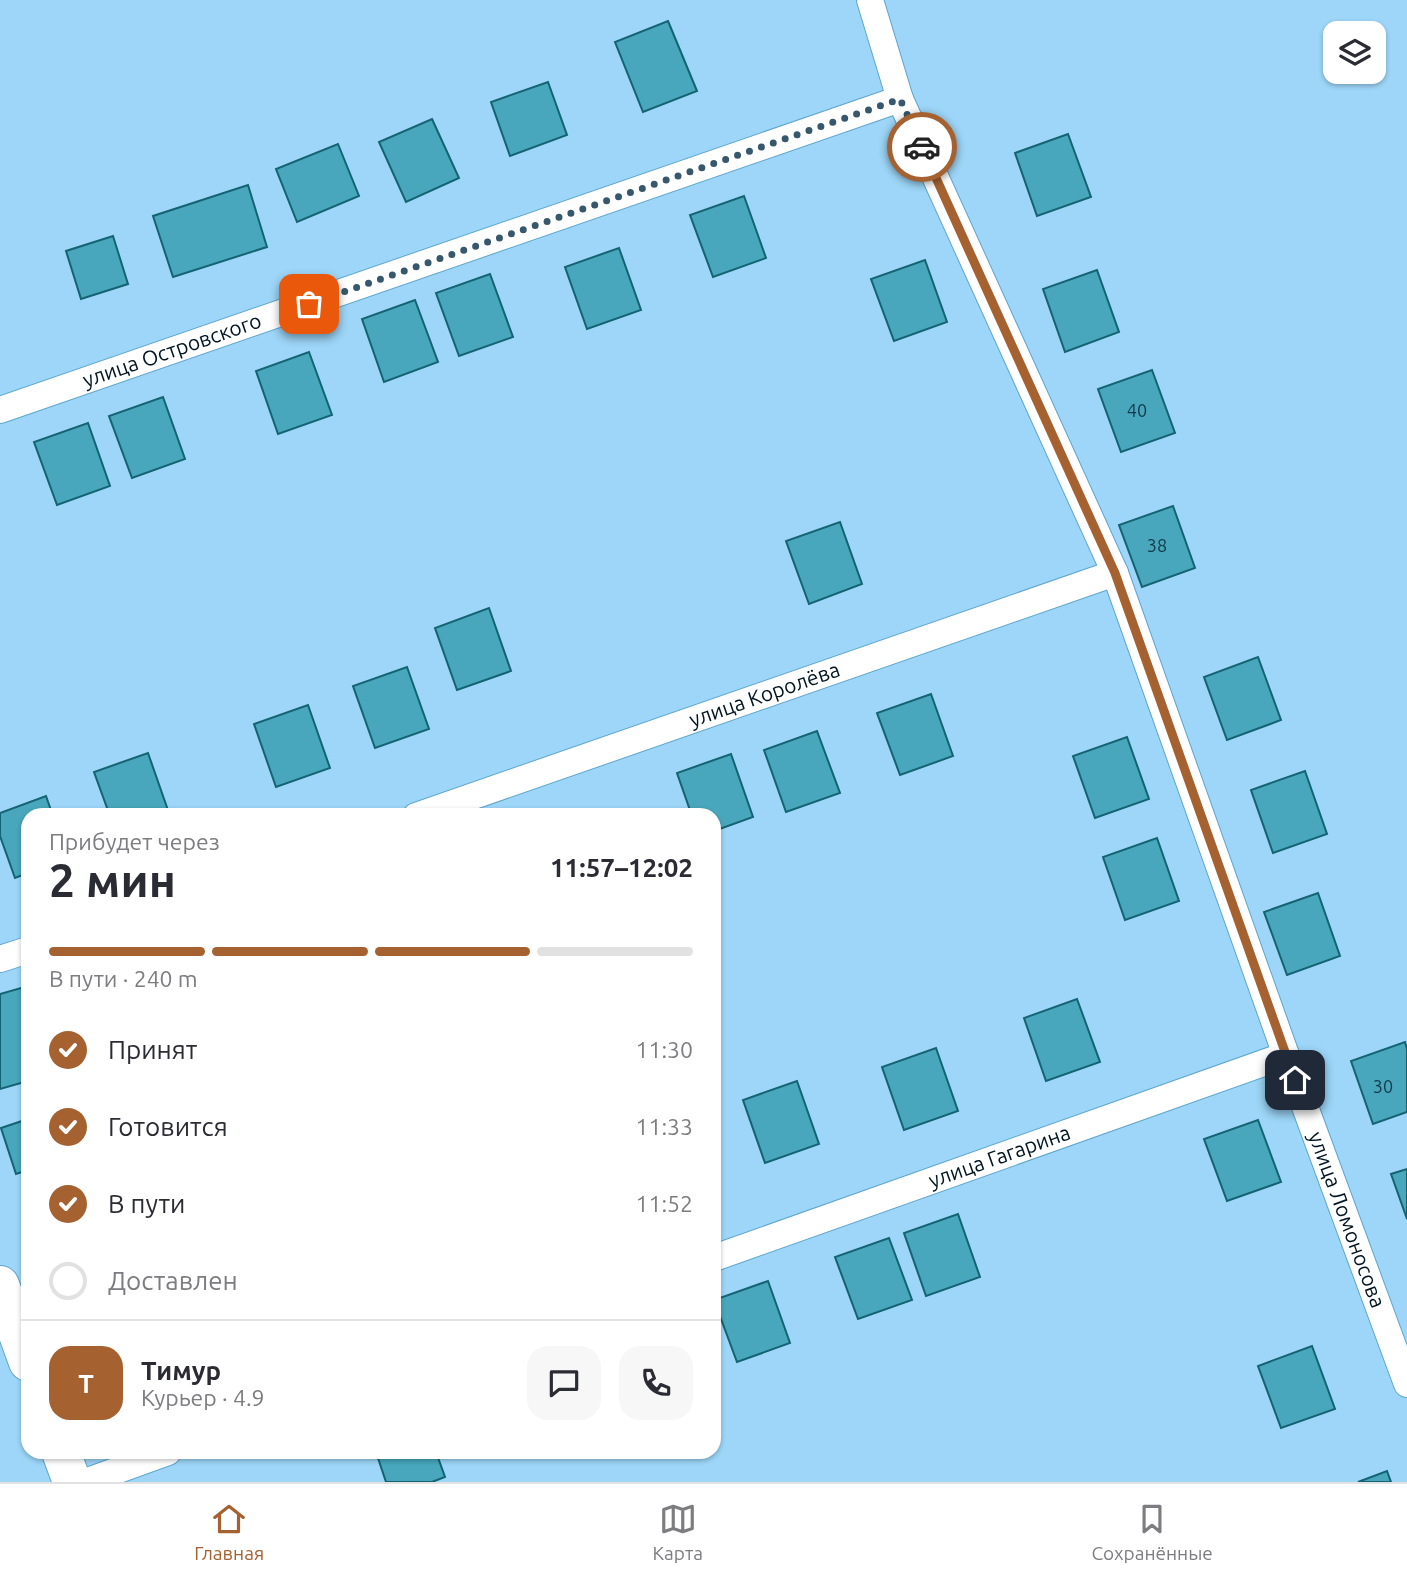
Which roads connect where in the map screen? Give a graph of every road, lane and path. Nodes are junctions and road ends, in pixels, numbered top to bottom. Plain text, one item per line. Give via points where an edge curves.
1 (870, 0) edge
2 (900, 99) junction
3 (0, 411) edge
4 (1115, 573) junction
5 (439, 808) edge
6 (21, 952) edge
7 (0, 960) edge
8 (1286, 1055) junction
9 (721, 1256) edge
10 (0, 1284) edge
11 (21, 1342) edge
12 (1407, 1384) edge
13 (64, 1459) edge
14 (149, 1459) edge
15 (72, 1482) edge
16 (85, 1482) edge

1 - 2 street, улица Ломоносова
2 - 3 street, улица Островского
2 - 4 street, улица Ломоносова
4 - 5 street, улица Королёва
4 - 8 street, улица Ломоносова
6 - 7 street
8 - 9 street, улица Гагарина
8 - 12 street, улица Ломоносова
10 - 11 street
13 - 15 street
14 - 16 street

